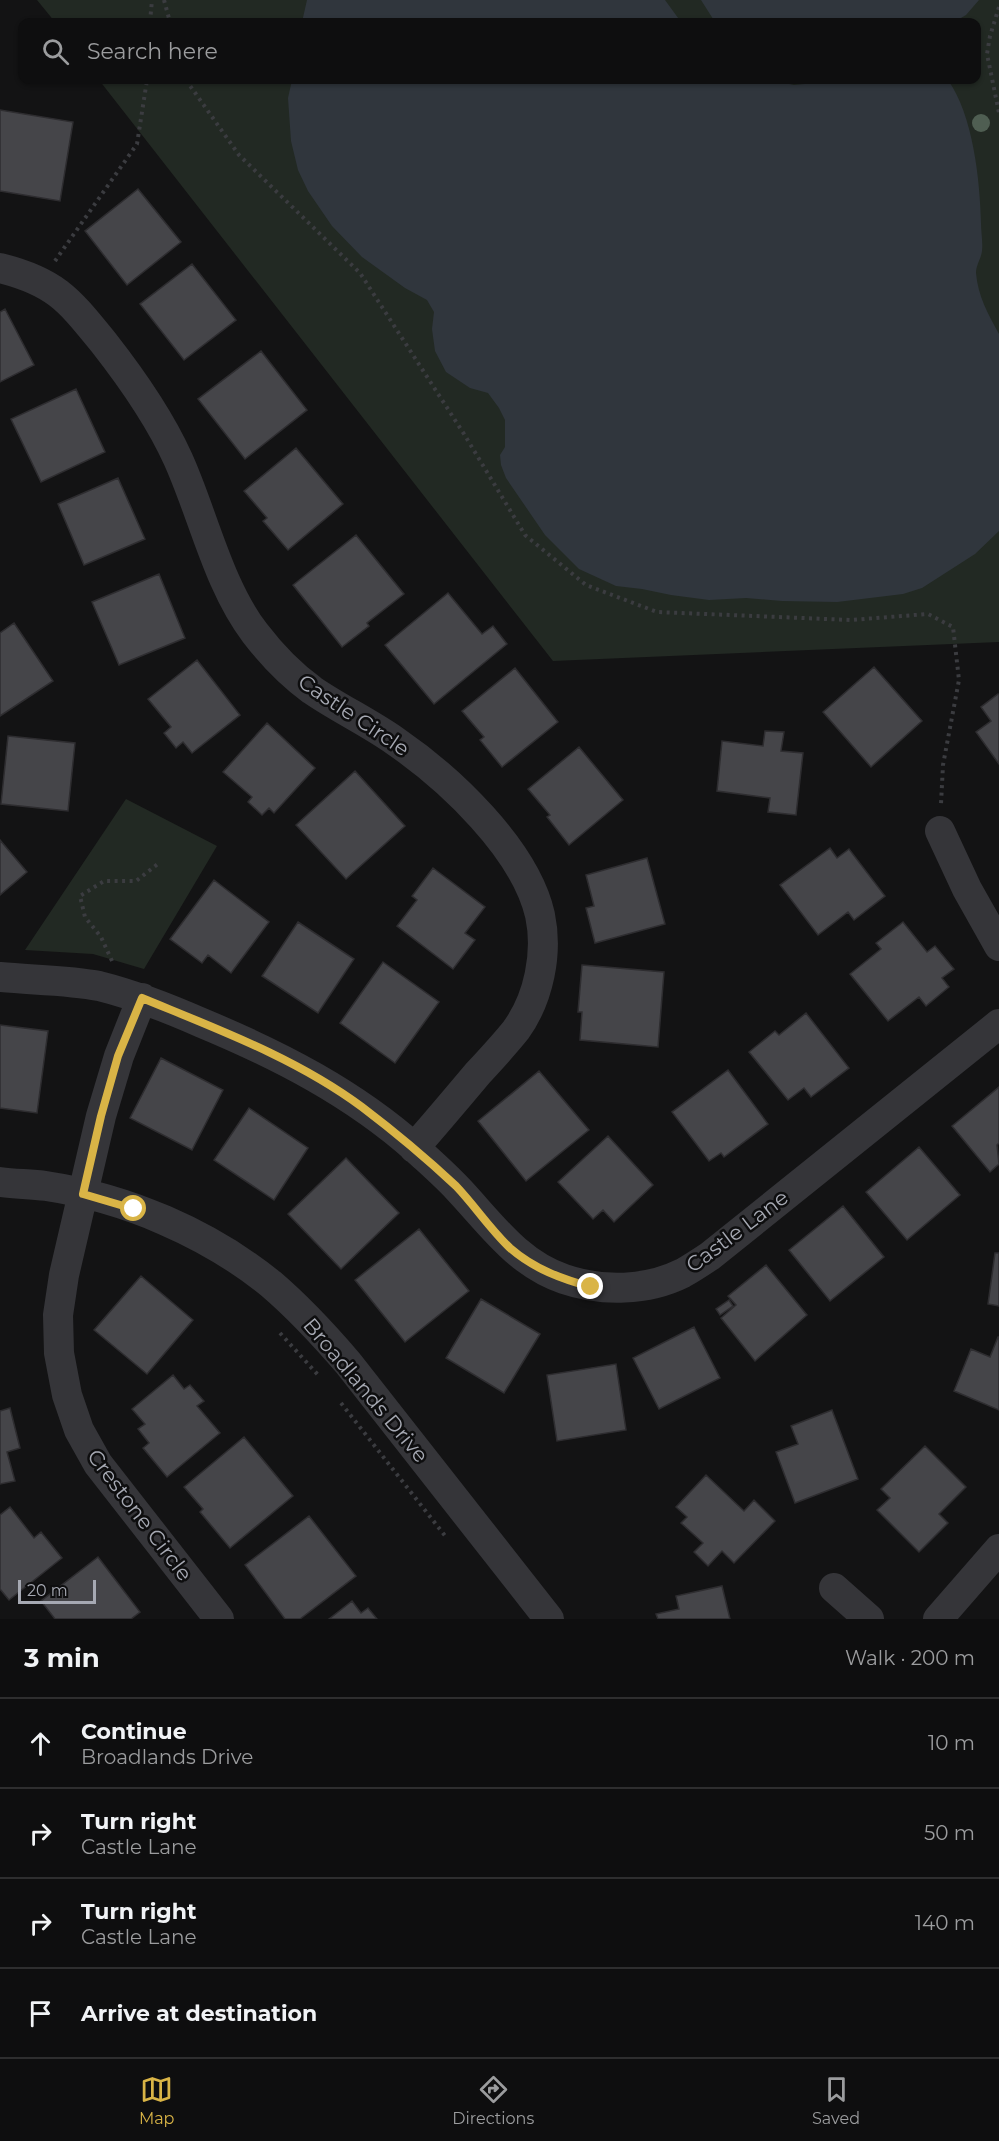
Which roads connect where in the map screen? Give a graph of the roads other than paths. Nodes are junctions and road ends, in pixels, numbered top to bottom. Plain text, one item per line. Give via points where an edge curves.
1 (0, 268) edge
2 (940, 831) road end
3 (999, 946) edge
4 (0, 977) edge
5 (142, 998) junction
6 (999, 1024) edge
7 (414, 1148) junction
8 (0, 1182) edge
9 (83, 1194) junction
10 (999, 1549) edge
11 (834, 1588) dead end
12 (219, 1619) edge
13 (549, 1619) edge
14 (869, 1619) edge
15 (938, 1619) edge

1 - 7 street, Castle Circle via 25,274 72,304 132,379 178,459 233,597 254,632 311,689 395,741 476,810 517,860 532,889 543,947 540,977 531,1004 517,1028
2 - 3 street
4 - 5 street via 96,986
5 - 7 street, Castle Lane via 310,1073
5 - 9 street via 118,1056
6 - 7 street, Castle Lane via 710,1256 683,1273 653,1284 591,1287 536,1267 510,1247 457,1188
8 - 9 street, Broadlands Drive
9 - 12 street, Crestone Circle via 58,1315 59,1353 67,1395 79,1430 98,1464
9 - 13 street, Broadlands Drive via 180,1227 223,1251 270,1284 313,1323
10 - 15 street
11 - 14 street

